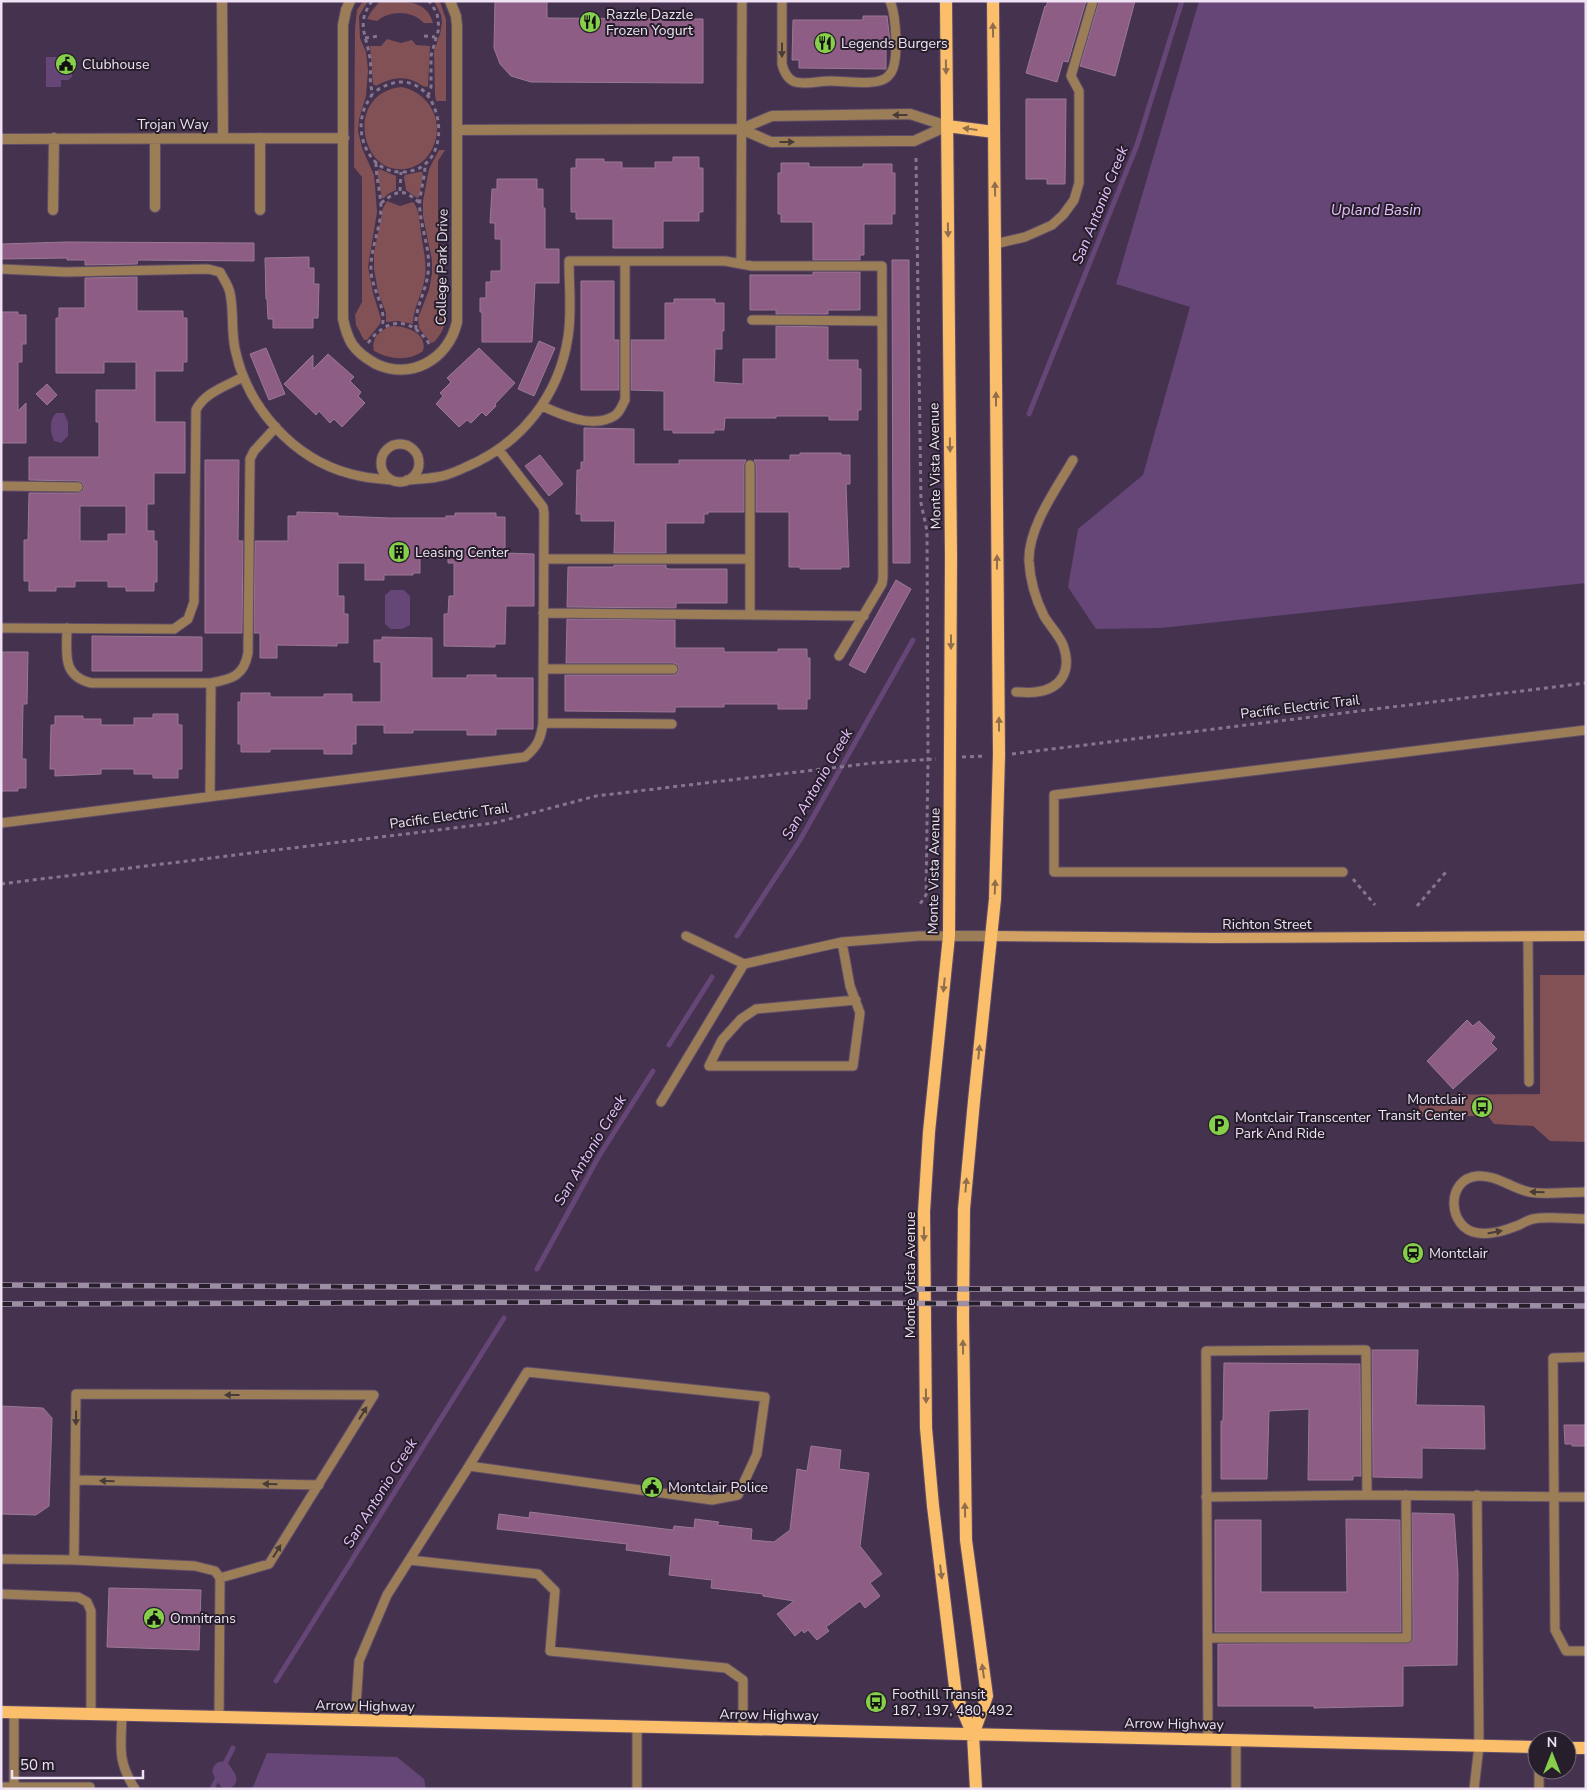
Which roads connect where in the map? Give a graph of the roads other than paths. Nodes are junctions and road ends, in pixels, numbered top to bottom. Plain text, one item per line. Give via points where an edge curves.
1 (222, 1) edge
2 (350, 1) edge
3 (450, 1) edge
4 (742, 1) edge
5 (782, 1) edge
6 (890, 1) edge
7 (946, 1) edge
8 (993, 1) edge
9 (1093, 1) edge
10 (947, 126) junction
11 (741, 129) junction
12 (458, 130) junction
13 (994, 132) junction
14 (54, 138) junction
15 (154, 138) junction
16 (223, 138) junction
17 (260, 138) junction
18 (344, 138) junction
19 (1, 139) edge
20 (154, 207) dead end
21 (53, 210) dead end
22 (260, 210) dead end
23 (995, 244) junction
24 (625, 261) junction
25 (741, 263) junction
26 (1, 269) edge
27 (752, 320) dead end
28 (882, 321) junction
29 (243, 378) junction
30 (542, 406) junction
31 (276, 428) junction
32 (499, 450) junction
33 (1073, 460) dead end
34 (750, 465) dead end
35 (392, 480) junction
36 (407, 480) junction
37 (1, 486) edge
38 (78, 487) dead end
39 (544, 558) junction
40 (750, 559) junction
41 (543, 614) junction
42 (750, 615) junction
43 (864, 616) junction
44 (1, 628) edge
45 (67, 628) junction
46 (839, 656) dead end
47 (543, 669) junction
48 (673, 669) dead end
49 (211, 683) junction
50 (1016, 692) dead end
51 (543, 724) junction
52 (672, 724) dead end
53 (1586, 730) edge
54 (210, 798) junction
55 (1, 823) edge
56 (1343, 872) dead end
57 (686, 936) dead end
58 (949, 936) junction
59 (992, 936) junction
60 (1586, 936) edge
61 (1528, 937) junction
62 (842, 942) junction
63 (744, 964) junction
64 (856, 1000) junction
65 (1529, 1082) dead end
66 (661, 1102) dead end
67 (1586, 1192) edge
68 (1586, 1219) edge
69 (1586, 1357) edge
70 (469, 1466) junction
71 (75, 1480) junction
72 (318, 1485) junction
73 (1367, 1495) junction
74 (1406, 1495) junction
75 (1477, 1495) junction
76 (1553, 1496) junction
77 (1206, 1497) junction
78 (1586, 1497) edge
79 (1, 1559) edge
80 (74, 1560) junction
81 (409, 1560) junction
82 (220, 1578) junction
83 (1, 1594) edge
84 (1208, 1638) junction
85 (1586, 1651) edge
86 (8, 1712) edge
87 (90, 1714) junction
88 (122, 1715) junction
89 (219, 1717) junction
90 (355, 1721) junction
91 (637, 1727) junction
92 (744, 1729) junction
93 (973, 1735) junction
94 (1208, 1740) junction
95 (1236, 1740) junction
96 (1479, 1746) junction
97 (1527, 1747) edge
98 (1, 1787) edge
99 (90, 1787) dead end
100 (14, 1788) edge
101 (135, 1789) edge
102 (637, 1789) edge
103 (976, 1789) edge
104 (1236, 1789) edge
105 (1474, 1789) edge

1 - 16 street
2 - 18 street, College Park Drive via 343,25
3 - 12 street, College Park Drive via 457,26
4 - 11 lane
5 -> 6 lane via 782,64 788,78 798,83 873,82 889,76 895,54 895,14
7 -> 10 main road, Monte Vista Avenue
13 -> 8 main road, Monte Vista Avenue
9 - 23 lane via 1071,76 1078,91 1079,183 1074,200 1052,225 1025,237
10 -> 11 street via 910,114 772,116
11 -> 10 street via 771,142 886,141 914,140
13 -> 10 main road
10 -> 58 main road, Monte Vista Avenue via 951,557
11 - 12 street
11 - 25 lane
12 - 18 street, College Park Drive via 457,322 450,341 437,356 422,365 400,371 380,366 360,354 352,344 343,319
23 -> 13 main road, Monte Vista Avenue
14 - 15 street, Trojan Way
14 - 19 street, Trojan Way
14 - 21 street
15 - 16 street, Trojan Way
15 - 20 street
16 - 17 street, Trojan Way
17 - 18 street, Trojan Way
17 - 22 street
59 -> 23 main road, Monte Vista Avenue via 999,755
24 - 25 lane
24 - 30 lane via 569,261 566,347 561,366
24 - 30 lane via 625,400 620,409 615,416 602,420 576,420
25 - 28 lane via 752,266 882,266
26 - 29 lane via 66,272 208,269 220,272 230,291 231,331
27 - 28 lane
28 - 43 lane via 883,577
29 - 31 lane via 261,411
29 - 45 lane via 206,397 196,410 194,602 188,619 174,629
30 - 32 lane
31 - 35 lane via 295,445 327,465 357,476
31 - 49 lane via 250,459 247,661 236,676
32 - 36 lane via 484,460 437,478
32 - 39 lane via 543,507
33 - 50 lane via 1033,534 1029,559 1032,583 1044,615 1062,645 1065,675 1056,686 1036,692
34 - 40 lane
35 - 36 lane
35 - 36 lane via 382,470 382,456 392,446 400,444 413,450 417,456 417,470
37 - 38 lane
39 - 40 lane
39 - 41 lane
40 - 42 lane
41 - 42 lane
41 - 47 lane
42 - 43 lane
43 - 46 lane
44 - 45 lane
45 - 49 lane via 70,670 84,681
47 - 48 lane
47 - 51 lane
49 - 54 lane
51 - 52 lane
51 - 54 lane via 535,748 525,756
53 - 56 lane via 1054,795 1054,872
54 - 55 lane
57 - 63 lane
58 - 59 street, Richton Street
58 - 62 lane
58 -> 93 main road, Monte Vista Avenue via 924,1212 926,1428 956,1695
59 - 61 street, Richton Street
93 -> 59 main road, Monte Vista Avenue via 987,1696 966,1540 964,1209
60 - 61 street, Richton Street
61 - 65 lane
62 - 63 lane
62 - 64 lane via 850,986
63 - 66 lane
64 - 64 lane via 860,1013 853,1066 709,1066 722,1040 741,1019 756,1009
67 -> 68 lane via 1530,1192 1489,1177 1477,1176 1461,1183 1454,1201 1454,1212 1461,1223 1467,1230 1478,1233 1502,1231 1532,1219
69 - 76 lane via 1553,1358
70 - 70 lane via 527,1372 765,1397 757,1454 738,1494 712,1500
70 - 81 lane
72 -> 71 lane
72 -> 71 lane via 374,1395 76,1394
71 - 80 lane
82 -> 72 lane via 269,1564
73 - 74 lane
73 - 77 lane
73 - 77 lane via 1366,1350 1215,1351 1206,1352
74 - 75 lane
74 - 84 lane via 1406,1638
75 - 76 lane
75 - 96 lane
76 - 78 lane
76 - 85 lane via 1555,1630 1566,1651
77 - 84 lane
79 - 80 lane
80 - 82 lane via 195,1566 215,1572
81 - 90 lane via 387,1595 359,1661
81 - 92 lane via 538,1574 555,1591 550,1651 726,1668 743,1680
82 - 89 lane
83 - 87 lane via 78,1597 87,1602 90,1611
84 - 94 lane
86 - 87 main road, Arrow Highway
86 - 100 lane
87 - 88 main road, Arrow Highway
88 - 89 main road, Arrow Highway
88 - 101 lane via 121,1757 126,1775
89 - 90 main road, Arrow Highway
90 - 91 main road, Arrow Highway
91 - 92 main road, Arrow Highway
91 - 102 lane
92 - 93 main road, Arrow Highway
93 - 94 main road, Arrow Highway
93 - 103 main road, Monte Vista Avenue
94 - 95 main road, Arrow Highway
95 - 96 main road, Arrow Highway
95 - 104 lane
96 - 97 main road, Arrow Highway
96 - 105 lane
98 - 100 lane
99 - 100 lane

